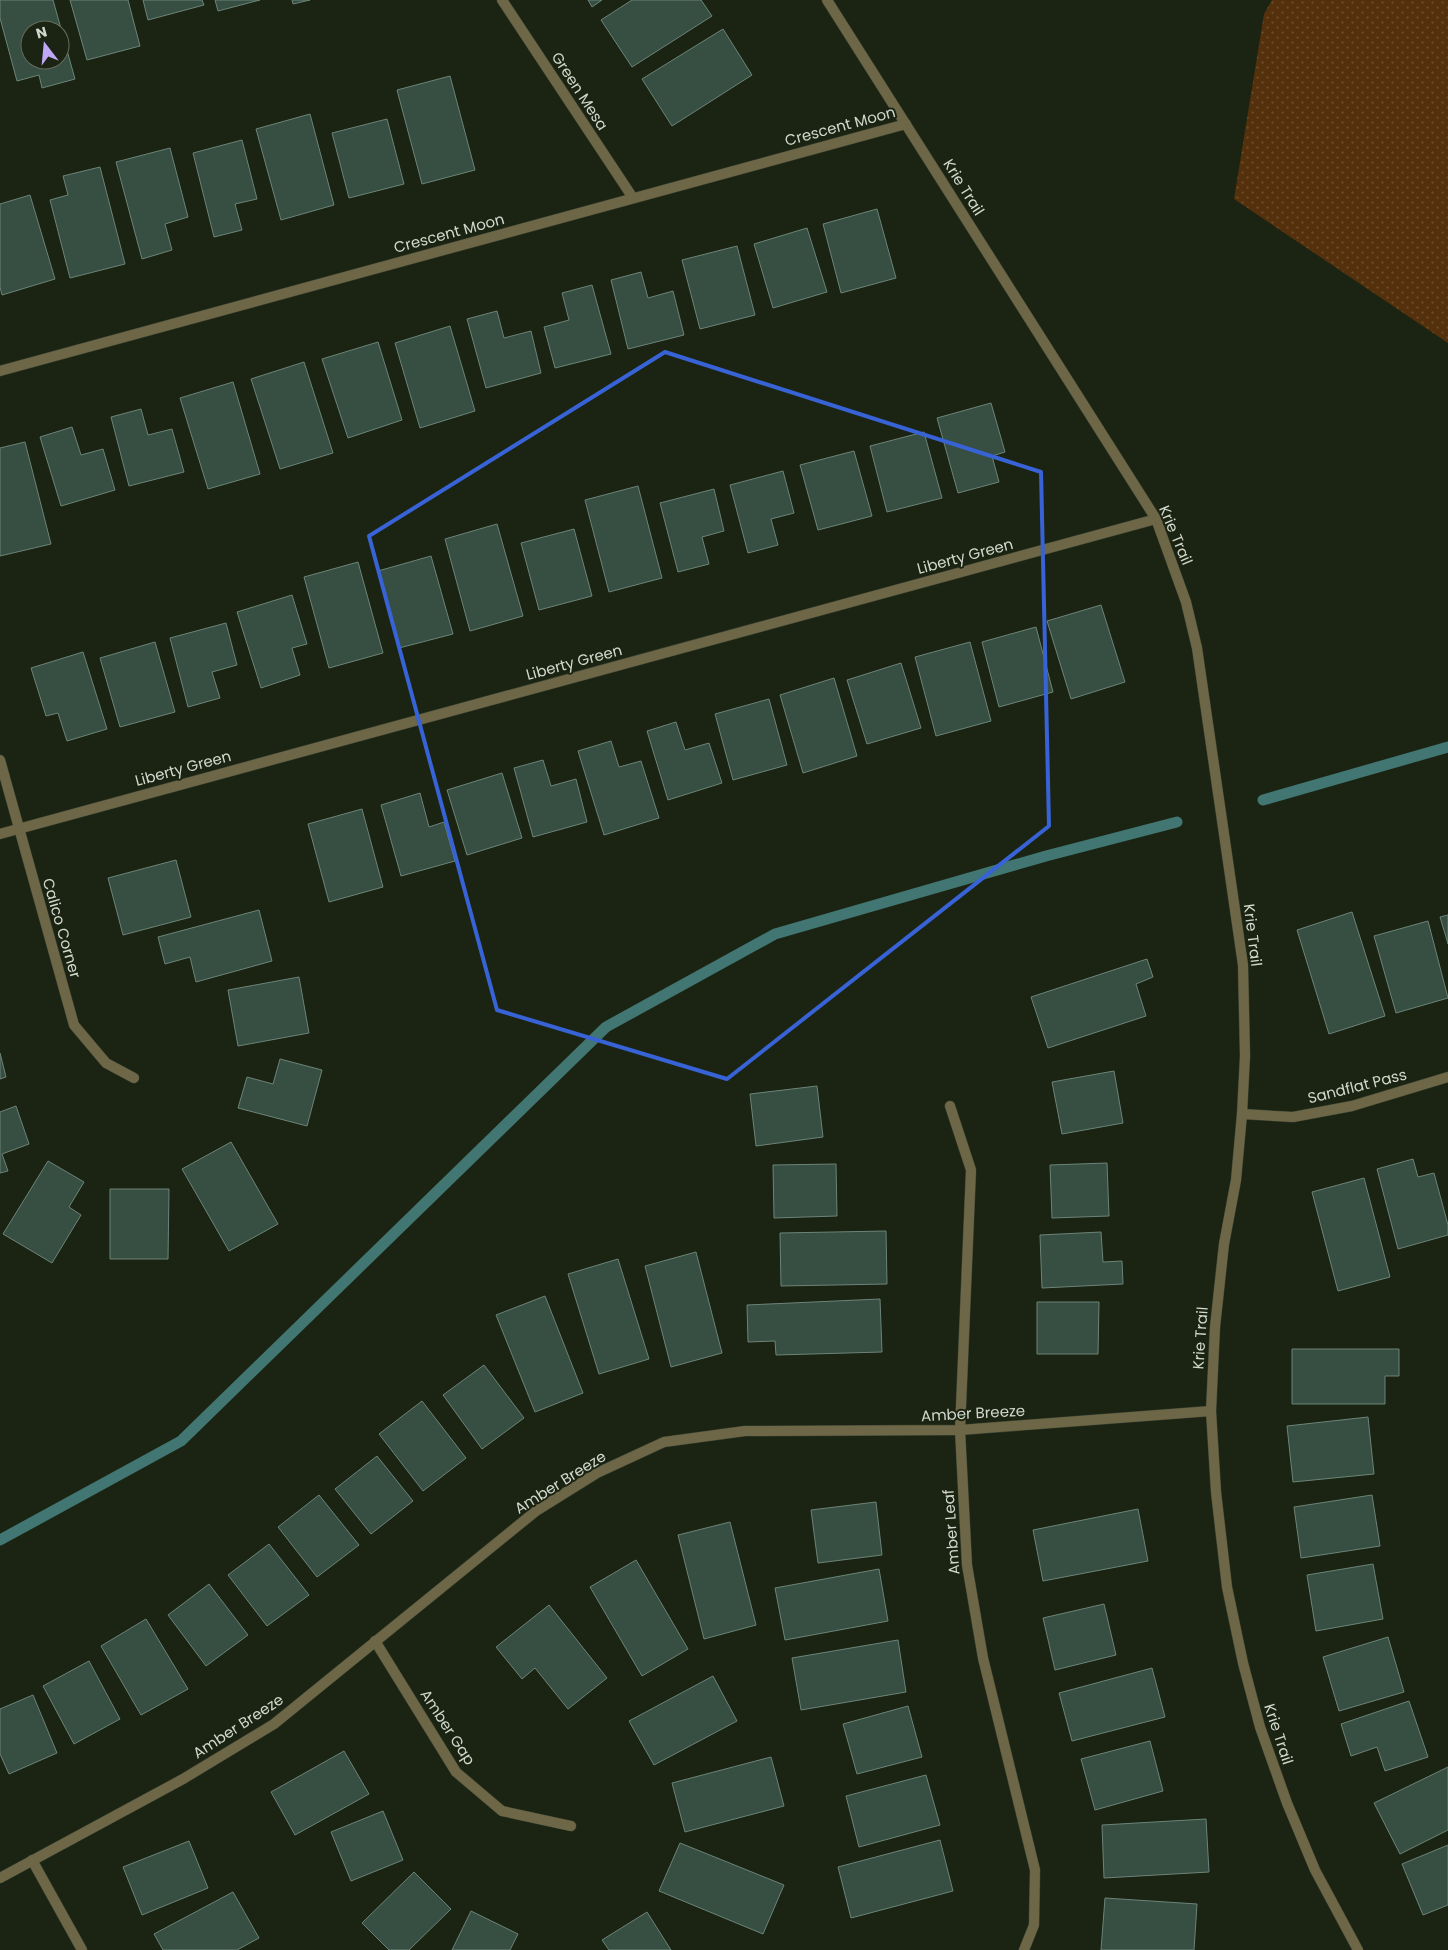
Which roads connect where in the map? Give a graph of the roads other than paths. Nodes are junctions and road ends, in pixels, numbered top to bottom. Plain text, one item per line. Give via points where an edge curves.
1 (502, 0) edge
2 (827, 0) edge
3 (906, 124) junction
4 (633, 198) junction
5 (0, 371) edge
6 (1156, 519) junction
7 (0, 760) edge
8 (19, 829) junction
9 (0, 834) edge
10 (1448, 1077) edge
11 (134, 1078) dead end
12 (950, 1106) dead end
13 (1242, 1114) junction
14 (1211, 1411) junction
15 (960, 1430) junction
16 (375, 1641) junction
17 (571, 1826) dead end
18 (32, 1860) junction
19 (0, 1878) edge
20 (82, 1950) edge
21 (1024, 1950) edge
22 (1358, 1950) edge

1 - 4 street, Green Mesa
2 - 3 street, Krie Trail
3 - 4 street, Crescent Moon
3 - 6 street, Krie Trail
4 - 5 street, Crescent Moon
6 - 8 street, Liberty Green
6 - 13 street, Krie Trail via 1186,602 1198,648 1243,965 1245,1056
7 - 8 street, Calico Corner
8 - 9 street, Liberty Green
8 - 11 street, Calico Corner via 74,1025 106,1063
10 - 13 street, Sandflat Pass via 1352,1106 1293,1117
12 - 15 street, Amber Leaf via 971,1170
13 - 14 street, Krie Trail via 1215,1327
14 - 15 street, Amber Breeze
14 - 22 street, Krie Trail via 1227,1587 1260,1727 1287,1803 1316,1870
15 - 16 street, Amber Breeze via 745,1431 664,1442 596,1473 536,1512
15 - 21 street, Amber Leaf via 967,1565 983,1658 1036,1870 1034,1925
16 - 17 street, Amber Gap via 456,1772 502,1811
16 - 18 street, Amber Breeze via 274,1724 183,1780
18 - 19 street, Amber Breeze
18 - 20 street

